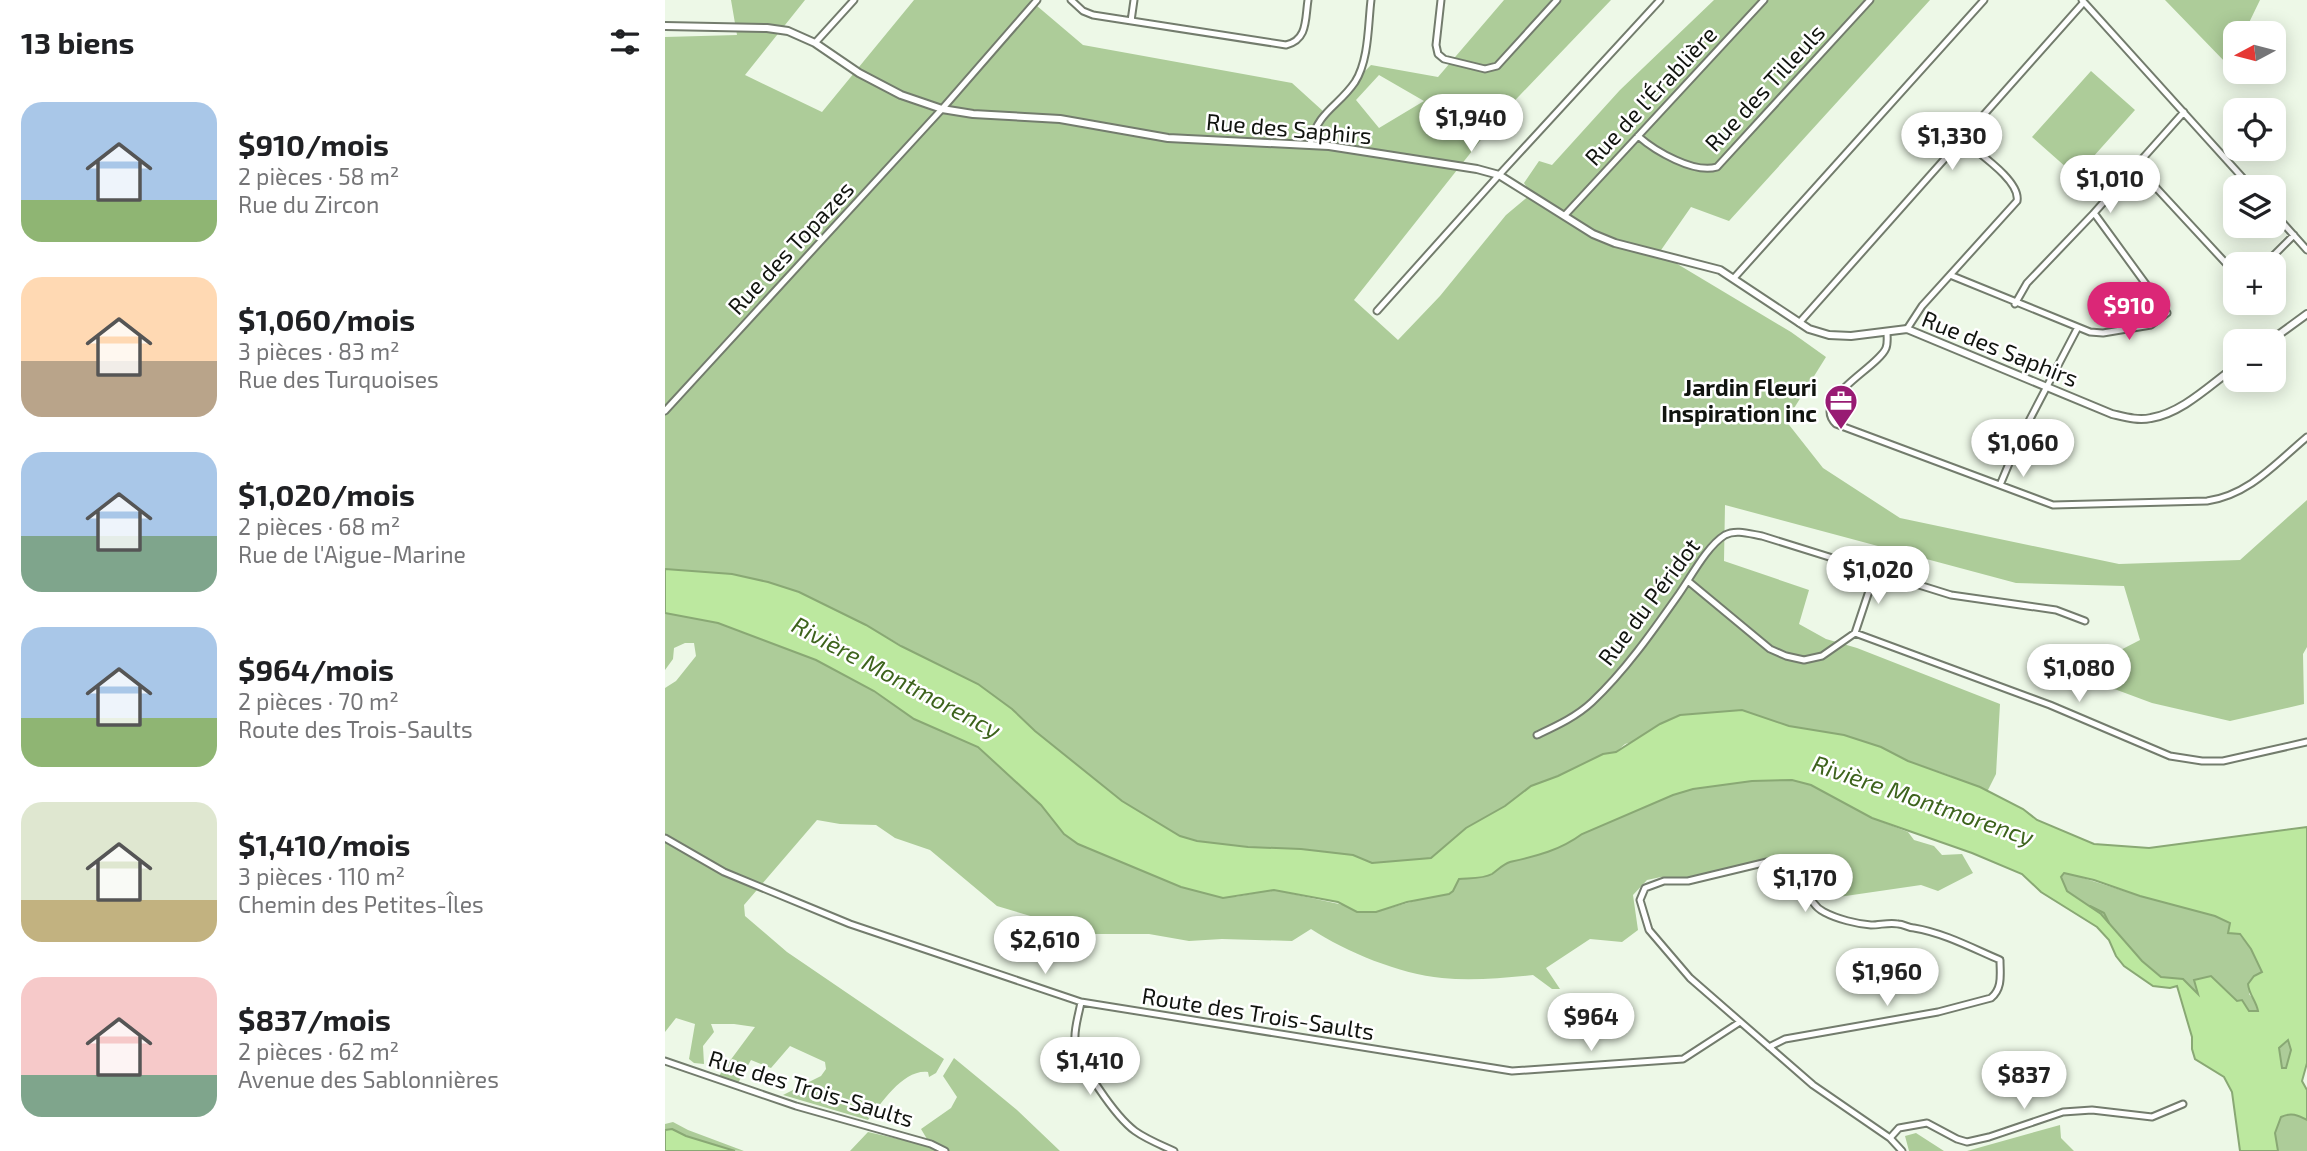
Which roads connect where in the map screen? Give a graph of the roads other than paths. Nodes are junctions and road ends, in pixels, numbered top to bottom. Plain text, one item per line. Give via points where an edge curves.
1 (854, 0) edge
2 (1037, 0) edge
3 (1071, 0) edge
4 (1134, 0) edge
5 (1308, 0) edge
6 (1371, 0) edge
7 (1441, 0) edge
8 (1557, 0) edge
9 (1660, 0) edge
10 (1764, 0) edge
11 (1870, 0) edge
12 (1984, 0) edge
13 (2083, 1) edge
14 (1131, 20) junction
15 (665, 26) edge
16 (815, 43) junction
17 (942, 109) junction
18 (2184, 112) junction
19 (1638, 135) junction
20 (1963, 141) junction
21 (1310, 144) junction
22 (2136, 166) junction
23 (1499, 175) junction
24 (2240, 175) edge
25 (2094, 213) junction
26 (1565, 215) junction
27 (2286, 227) edge
28 (2294, 236) junction
29 (2307, 250) edge
30 (2277, 252) edge
31 (2223, 259) edge
32 (1950, 275) junction
33 (1734, 278) junction
34 (2015, 304) junction
35 (1377, 311) dead end
36 (2307, 314) edge
37 (1799, 323) junction
38 (2077, 328) junction
39 (1907, 329) junction
40 (2286, 329) edge
41 (1887, 331) junction
42 (2223, 376) edge
43 (2046, 387) junction
44 (665, 411) edge
45 (2307, 437) edge
46 (2000, 485) junction
47 (1876, 570) junction
48 (1688, 581) junction
49 (2085, 621) dead end
50 (1855, 634) junction
51 (1537, 735) dead end
52 (2307, 742) edge
53 (665, 838) edge
54 (1081, 1002) junction
55 (1740, 1022) junction
56 (1769, 1047) junction
57 (665, 1061) edge
58 (2183, 1104) dead end
59 (1890, 1138) junction
60 (945, 1151) edge
61 (1174, 1151) edge
62 (1902, 1151) edge

1 - 16 street
2 - 17 street, Rue des Topazes
3 - 14 street via 1093,15
4 - 14 street
5 - 14 street via 1303,36 1286,45
6 - 21 street via 1362,67 1355,82 1314,127
7 - 8 street via 1438,54 1485,69 1497,66
9 - 23 street
10 - 19 street, Rue de l'Érablière
11 - 19 street, Rue des Tilleuls via 1717,167 1707,170 1681,161 1654,150
12 - 33 street
13 - 18 street
13 - 20 street
15 - 16 street, Rue des Saphirs via 767,28
16 - 17 street, Rue des Saphirs via 901,95
17 - 21 street, Rue des Saphirs via 1060,119 1168,138
17 - 44 street, Rue des Topazes
18 - 22 street
18 - 24 street
19 - 26 street, Rue de l'Érablière
20 - 32 street via 2012,182 2018,194 2013,207
20 - 37 street
21 - 23 street, Rue des Saphirs
22 - 25 street
22 - 31 street
23 - 26 street, Rue des Saphirs
23 - 35 street
25 - 34 street via 2027,283
25 - 38 street via 2168,313 2151,325 2103,333
26 - 33 street, Rue des Saphirs via 1615,243
27 - 28 street
28 - 29 street
28 - 30 street
32 - 34 street
32 - 39 street
33 - 37 street, Rue des Saphirs
34 - 38 street
36 - 40 street
37 - 41 street, Rue des Saphirs via 1829,335
38 - 43 street
39 - 41 street, Rue des Saphirs
39 - 43 street, Rue des Saphirs
41 - 46 street via 1887,348 1832,404 1832,420
42 - 43 street, Rue des Saphirs via 2183,405 2149,419 2112,414
43 - 46 street
45 - 46 street via 2252,484 2226,499 2053,505
47 - 48 street, Rue du Péridot via 1735,532 1714,546
47 - 49 street, Rue du Péridot via 1951,594 2056,610
47 - 50 street
48 - 50 street via 1757,639 1786,656 1804,660 1822,656
48 - 51 street, Rue du Péridot via 1591,703
50 - 52 street via 2050,705 2170,756 2223,761
53 - 54 street, Route des Trois-Saults via 724,872 850,924
54 - 55 street, Route des Trois-Saults via 1512,1071 1683,1059
54 - 61 street via 1075,1038 1088,1073 1130,1126
55 - 56 street
55 - 56 street via 1690,978 1649,930 1640,900 1645,888 1779,863 1800,877 1821,911 1870,925 1900,923 1928,929 2000,960 1998,992 1991,998 1785,1039
56 - 59 street via 1840,1105
57 - 60 street, Rue des Trois-Saults
58 - 59 street via 2153,1117 2092,1110 2063,1112 1967,1142 1927,1123 1899,1128
59 - 62 street

